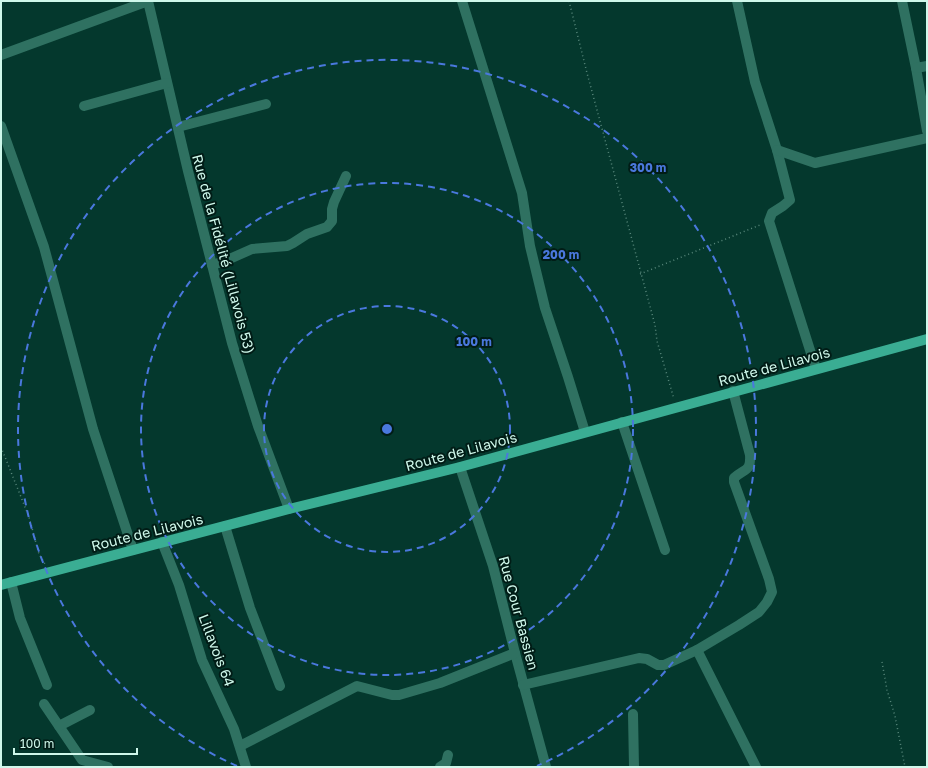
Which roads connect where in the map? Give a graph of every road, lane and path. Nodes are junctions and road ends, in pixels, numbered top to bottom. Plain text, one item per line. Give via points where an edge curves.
1 (148, 1) edge
2 (462, 1) edge
3 (569, 1) edge
4 (737, 1) edge
5 (902, 1) edge
6 (1, 55) edge
7 (927, 66) edge
8 (916, 68) junction
9 (167, 83) junction
10 (266, 104) dead end
11 (84, 106) dead end
12 (925, 108) edge
13 (1, 126) edge
14 (178, 127) junction
15 (927, 130) edge
16 (927, 138) edge
17 (777, 150) junction
18 (346, 176) dead end
19 (769, 221) junction
20 (212, 265) junction
21 (640, 274) junction
22 (927, 339) edge
23 (816, 369) junction
24 (733, 391) junction
25 (677, 407) junction
26 (622, 422) junction
27 (585, 432) junction
28 (1, 447) edge
29 (460, 467) junction
30 (289, 509) junction
31 (225, 526) junction
32 (162, 542) junction
33 (133, 550) junction
34 (665, 550) dead end
35 (48, 572) junction
36 (6, 584) edge
37 (697, 650) junction
38 (515, 653) junction
39 (882, 662) dead end
40 (47, 685) dead end
41 (523, 685) junction
42 (280, 686) dead end
43 (44, 704) dead end
44 (90, 710) dead end
45 (633, 714) dead end
46 (59, 726) junction
47 (240, 746) junction
48 (448, 754) dead end
49 (108, 767) edge
50 (246, 767) edge
51 (440, 767) edge
52 (546, 767) edge
53 (634, 767) edge
54 (756, 767) edge
55 (905, 767) edge

1 - 6 street
1 - 9 street, Rue de la Fidélité (Lillavois 53)
2 - 27 street via 522,193 530,246 545,308
3 - 21 path
4 - 17 street via 755,82
5 - 8 street
7 - 8 street
8 - 12 street
9 - 11 street
9 - 14 street, Rue de la Fidélité (Lillavois 53)
10 - 14 street
12 - 15 street
13 - 33 street via 44,247 93,429
14 - 20 street, Rue de la Fidélité (Lillavois 53)
16 - 17 street via 815,163
17 - 19 street via 790,200 772,212
18 - 20 street via 334,202 332,221 327,227 307,234 287,246 252,249
19 - 21 path
19 - 23 street
20 - 30 street, Rue de la Fidélité (Lillavois 53) via 258,426
21 - 25 path
22 - 23 main road, Route de Lilavois
23 - 24 main road, Route de Lilavois
24 - 25 main road, Route de Lilavois
24 - 37 street via 751,463 747,470 734,478 734,482 770,580 772,592 759,612
25 - 26 main road, Route de Lilavois
26 - 27 main road, Route de Lilavois
26 - 34 street
27 - 29 main road, Route de Lilavois
28 - 35 path via 29,517 39,554
29 - 30 main road, Route de Lilavois
29 - 38 street, Rue Cour Bassien via 492,566
30 - 31 main road, Route de Lilavois
31 - 32 main road, Route de Lilavois
31 - 42 street via 250,608
32 - 33 main road, Route de Lilavois
32 - 47 street, Lillavois 64 via 179,585 202,660
33 - 35 main road, Route de Lilavois
35 - 36 main road, Route de Lilavois
36 - 40 street
37 - 41 street via 664,665 639,658
37 - 54 street
38 - 41 street, Rue Cour Bassien
38 - 47 street via 440,683 399,695 357,686
39 - 55 path via 887,690 896,716
41 - 52 street, Rue Cour Bassien
43 - 46 street
44 - 46 street
45 - 53 street
46 - 49 street via 82,760
47 - 50 street, Lillavois 64
48 - 51 street via 446,763

